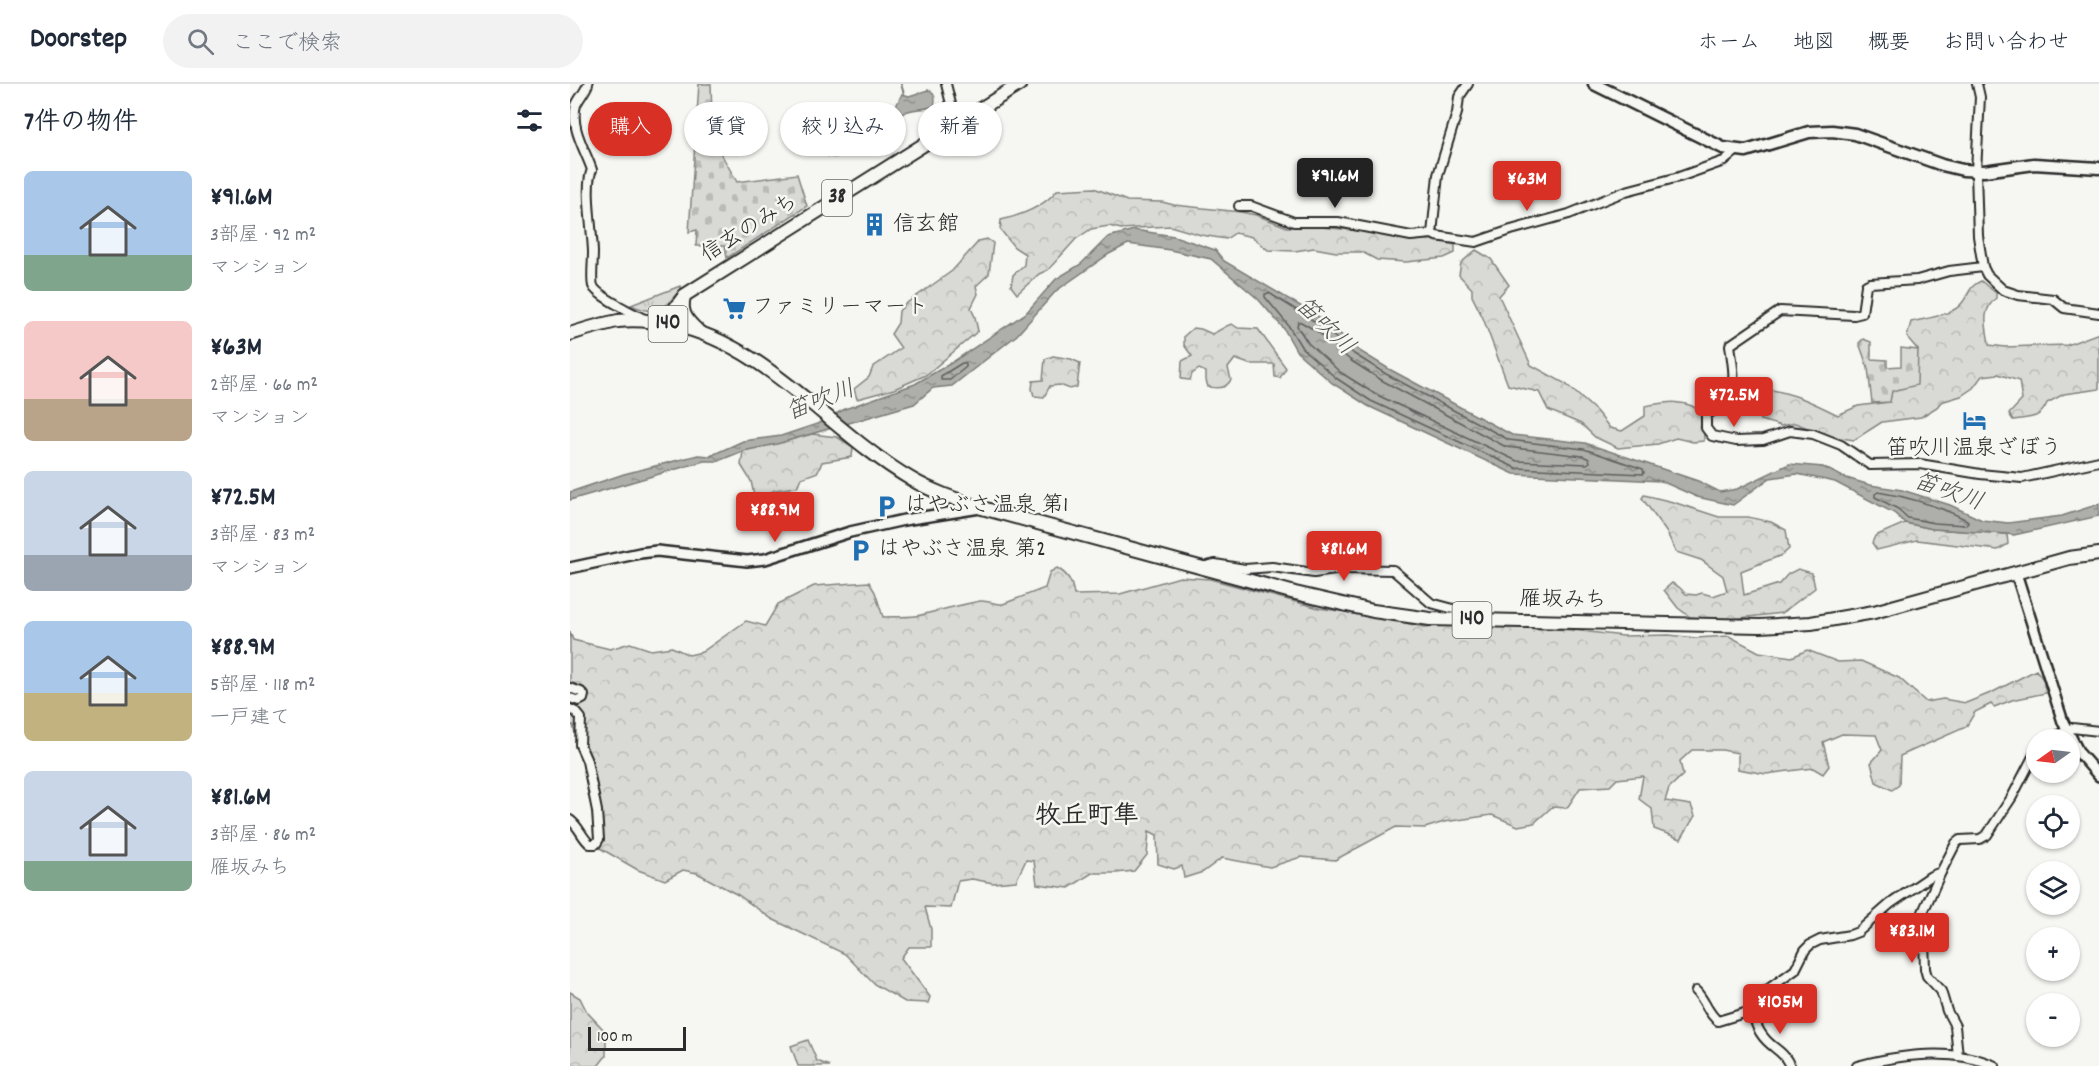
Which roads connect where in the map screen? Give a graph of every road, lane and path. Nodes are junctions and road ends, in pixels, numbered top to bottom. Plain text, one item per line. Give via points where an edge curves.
1 (588, 84) edge
2 (946, 84) edge
3 (1020, 84) edge
4 (1468, 84) edge
5 (1594, 84) edge
6 (1977, 84) edge
7 (950, 102) edge
8 (991, 102) edge
9 (918, 148) edge
10 (1736, 151) junction
11 (2099, 168) edge
12 (1976, 171) junction
13 (1239, 206) dead end
14 (1432, 234) junction
15 (1983, 267) junction
16 (685, 295) junction
17 (2099, 313) edge
18 (646, 321) junction
19 (664, 323) junction
20 (697, 330) junction
21 (570, 334) edge
22 (2099, 461) edge
23 (982, 508) junction
24 (2099, 554) edge
25 (1202, 567) junction
26 (570, 568) edge
27 (2016, 573) junction
28 (1478, 621) junction
29 (570, 688) edge
30 (570, 698) edge
31 (570, 709) edge
32 (2066, 729) edge
33 (2074, 729) edge
34 (2099, 731) edge
35 (2080, 754) edge
36 (2026, 770) edge
37 (2099, 776) edge
38 (570, 820) edge
39 (1941, 872) junction
40 (1696, 991) dead end
41 (1751, 1011) junction
42 (1958, 1056) junction
43 (1790, 1066) edge
44 (1857, 1066) edge
45 (1995, 1066) edge

1 - 18 street via 575,106 574,129 592,170 589,196 593,286
2 - 7 street
3 - 8 main road, 信玄のみち / 38
4 - 14 street via 1459,97 1438,176
5 - 10 main road via 1714,144
6 - 12 street via 1980,97
9 - 16 main road, 信玄のみち / 38
10 - 12 main road via 1809,132 1832,131 1855,134 1954,169
10 - 14 street via 1724,161 1679,177 1476,242
11 - 12 main road via 2034,164
12 - 15 street
13 - 14 street via 1251,206 1294,222 1338,222 1411,236
15 - 17 street via 2003,290 2053,299 2064,308
15 - 22 street via 1917,280 1870,283 1866,285 1862,313 1854,315 1780,311 1730,345 1735,377 1730,394 1706,416 1706,428 1712,436 1736,441 1763,440 1790,431 1813,434 1841,445 1870,465 1920,464 2022,478
16 - 19 main road, 信玄のみち / 38
16 - 20 main road via 685,319
18 - 19 main road, 140
18 - 21 main road, 140 via 618,321
19 - 20 main road, 140
20 - 23 main road, 雁坂みち / 140 via 759,363 911,479
23 - 25 main road, 雁坂みち / 140
23 - 26 street via 850,532 765,560 657,551
24 - 27 main road, 雁坂みち / 140
25 - 28 main road, 雁坂みち / 140 via 1364,609
25 - 28 street via 1272,567 1314,573 1393,570 1431,603 1465,612
27 - 28 main road, 雁坂みち / 140 via 1874,612 1810,623 1749,626
27 - 32 street
29 - 30 street via 584,695 579,701
31 - 38 street via 582,718 580,745 587,760 597,811 596,844 587,842
33 - 34 street
35 - 37 street
36 - 39 street via 1988,835 1956,843
39 - 41 street via 1890,904 1858,932 1810,945 1795,970 1753,1000
39 - 42 street via 1923,912 1924,969 1941,991 1955,1026
40 - 41 street via 1718,1022
41 - 43 street via 1765,1039 1781,1051
42 - 44 street via 1908,1055
42 - 45 street

